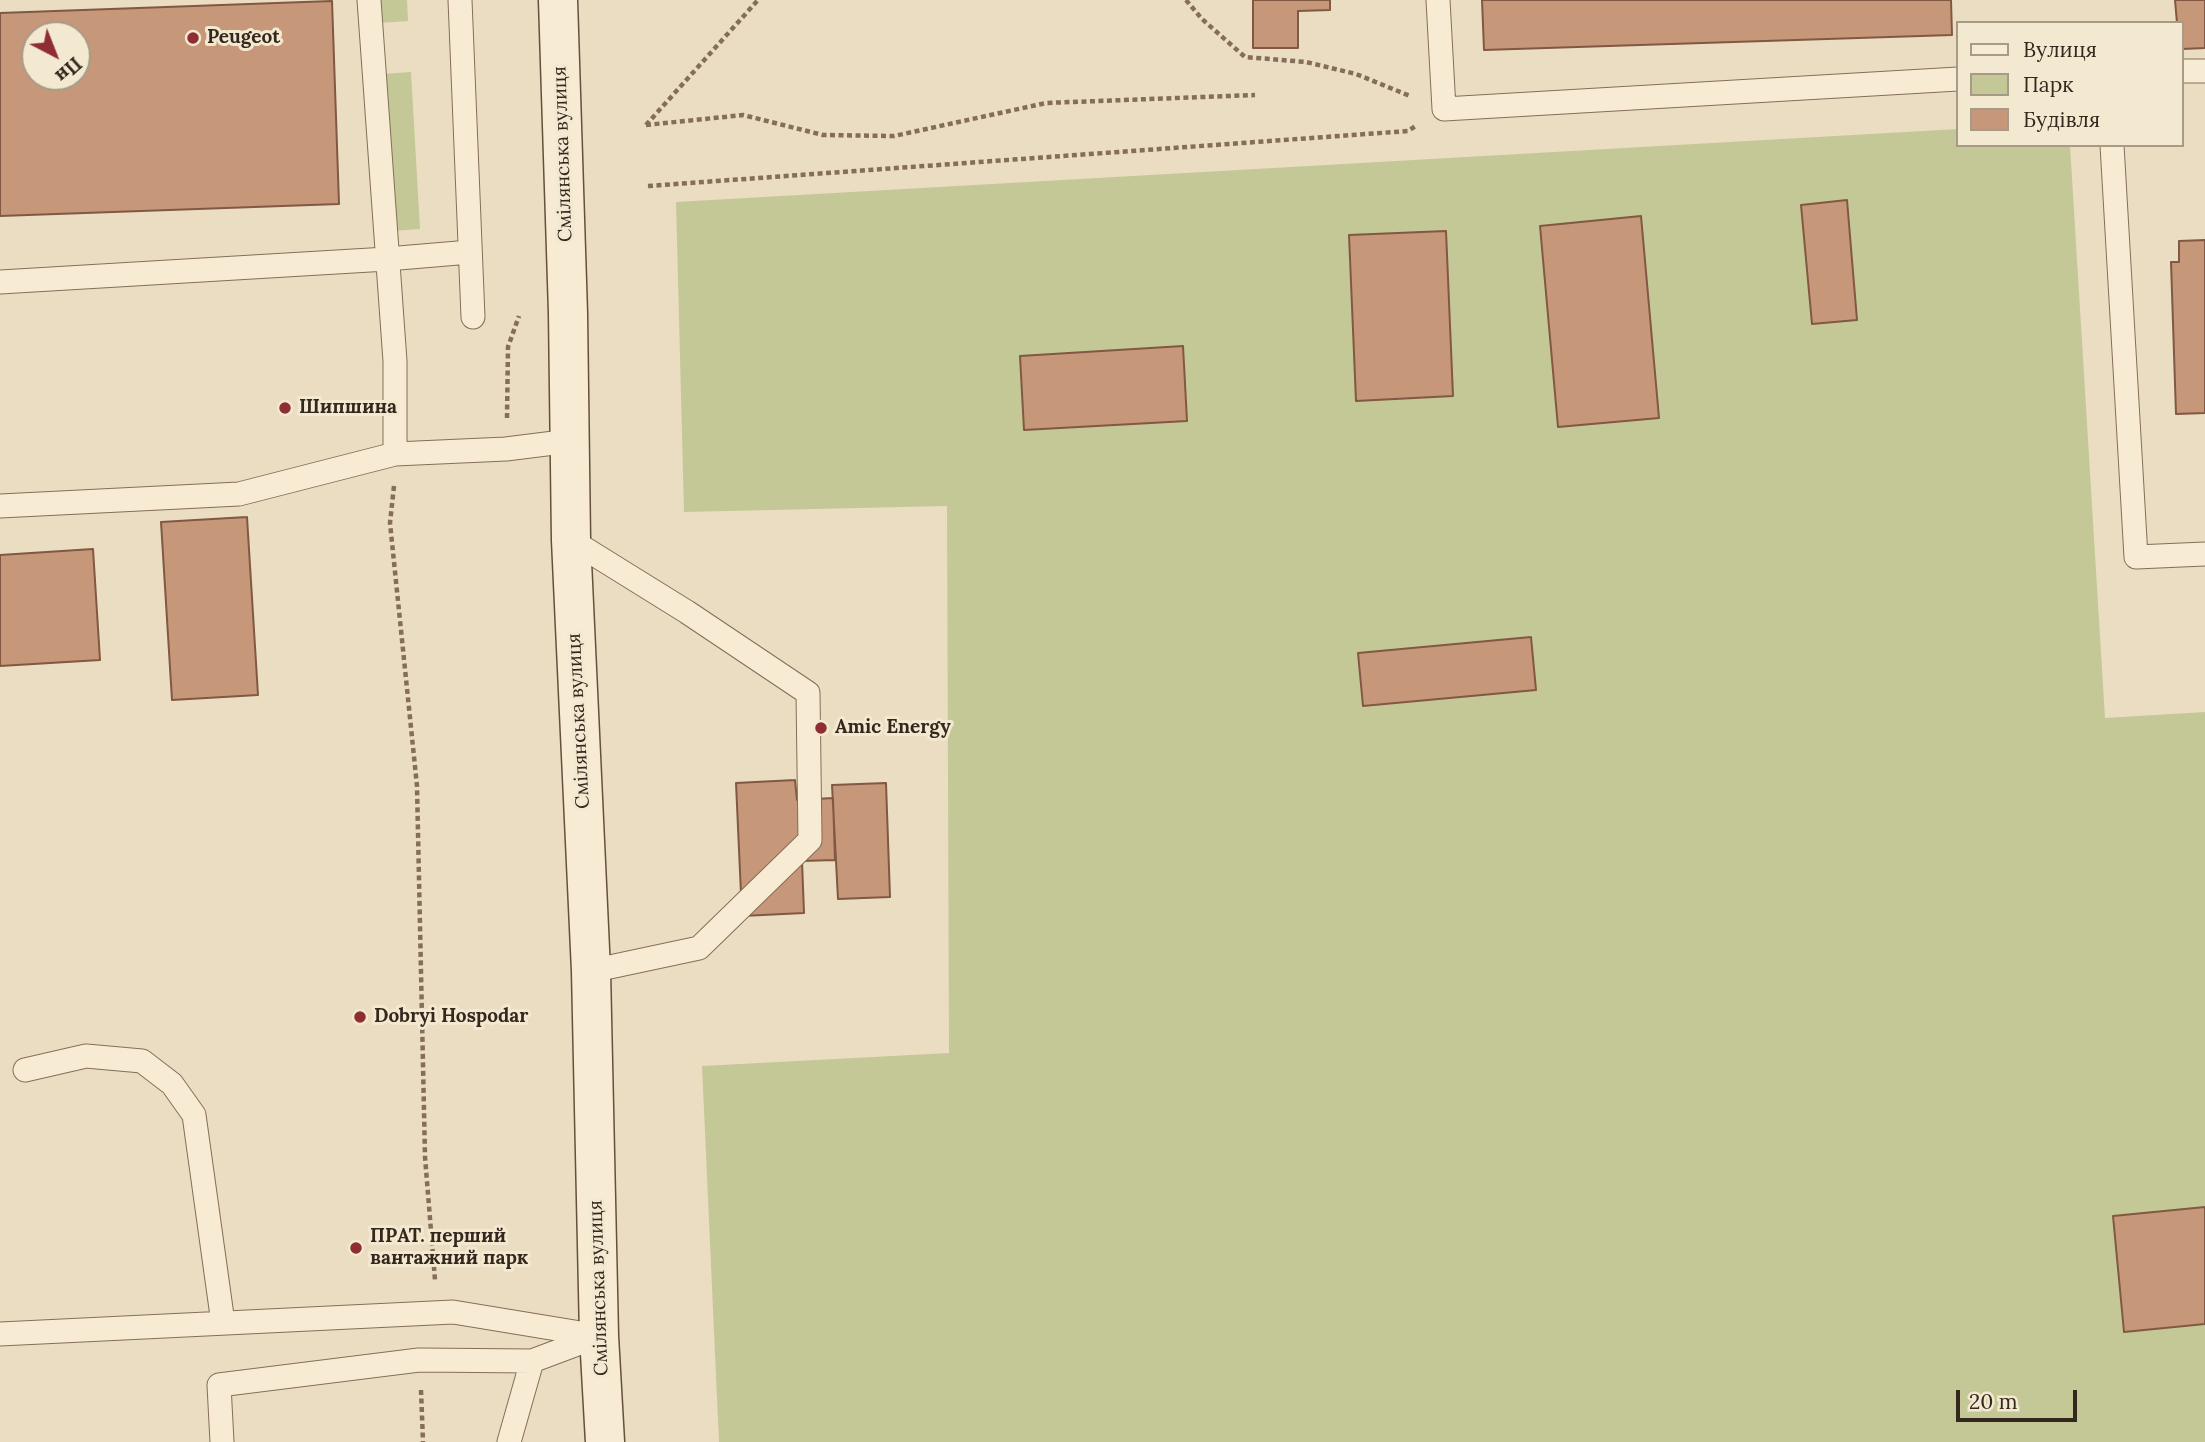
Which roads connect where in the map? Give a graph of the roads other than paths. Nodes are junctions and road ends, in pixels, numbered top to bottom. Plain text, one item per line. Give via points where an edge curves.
1 (369, 0) edge
2 (460, 0) edge
3 (558, 0) edge
4 (1438, 0) edge
5 (2184, 71) edge
6 (2205, 71) edge
7 (1956, 79) edge
8 (2112, 147) edge
9 (470, 252) junction
10 (387, 260) junction
11 (0, 282) edge
12 (473, 317) dead end
13 (570, 440) junction
14 (395, 454) junction
15 (0, 506) edge
16 (570, 540) junction
17 (2205, 554) edge
18 (591, 971) junction
19 (25, 1070) dead end
20 (223, 1323) junction
21 (0, 1334) edge
22 (599, 1336) junction
23 (532, 1361) junction
24 (222, 1442) edge
25 (509, 1442) edge
26 (605, 1442) edge

1 - 10 lane
2 - 9 lane
3 - 13 main road, Смілянська вулиця
4 - 7 lane via 1444,109
5 - 6 lane
8 - 17 lane via 2136,557
9 - 10 lane
9 - 12 lane
10 - 11 lane
10 - 14 lane
13 - 14 lane via 506,449
13 - 16 main road, Смілянська вулиця
14 - 15 lane via 239,494
16 - 18 main road, Смілянська вулиця
16 - 18 lane via 808,693 810,840 699,948
18 - 22 main road, Смілянська вулиця
19 - 20 lane via 86,1056 142,1061 172,1084 194,1115
20 - 21 lane
20 - 22 lane via 453,1312
22 - 23 lane
22 - 26 main road, Смілянська вулиця
23 - 24 lane via 419,1360 219,1385
23 - 25 lane

